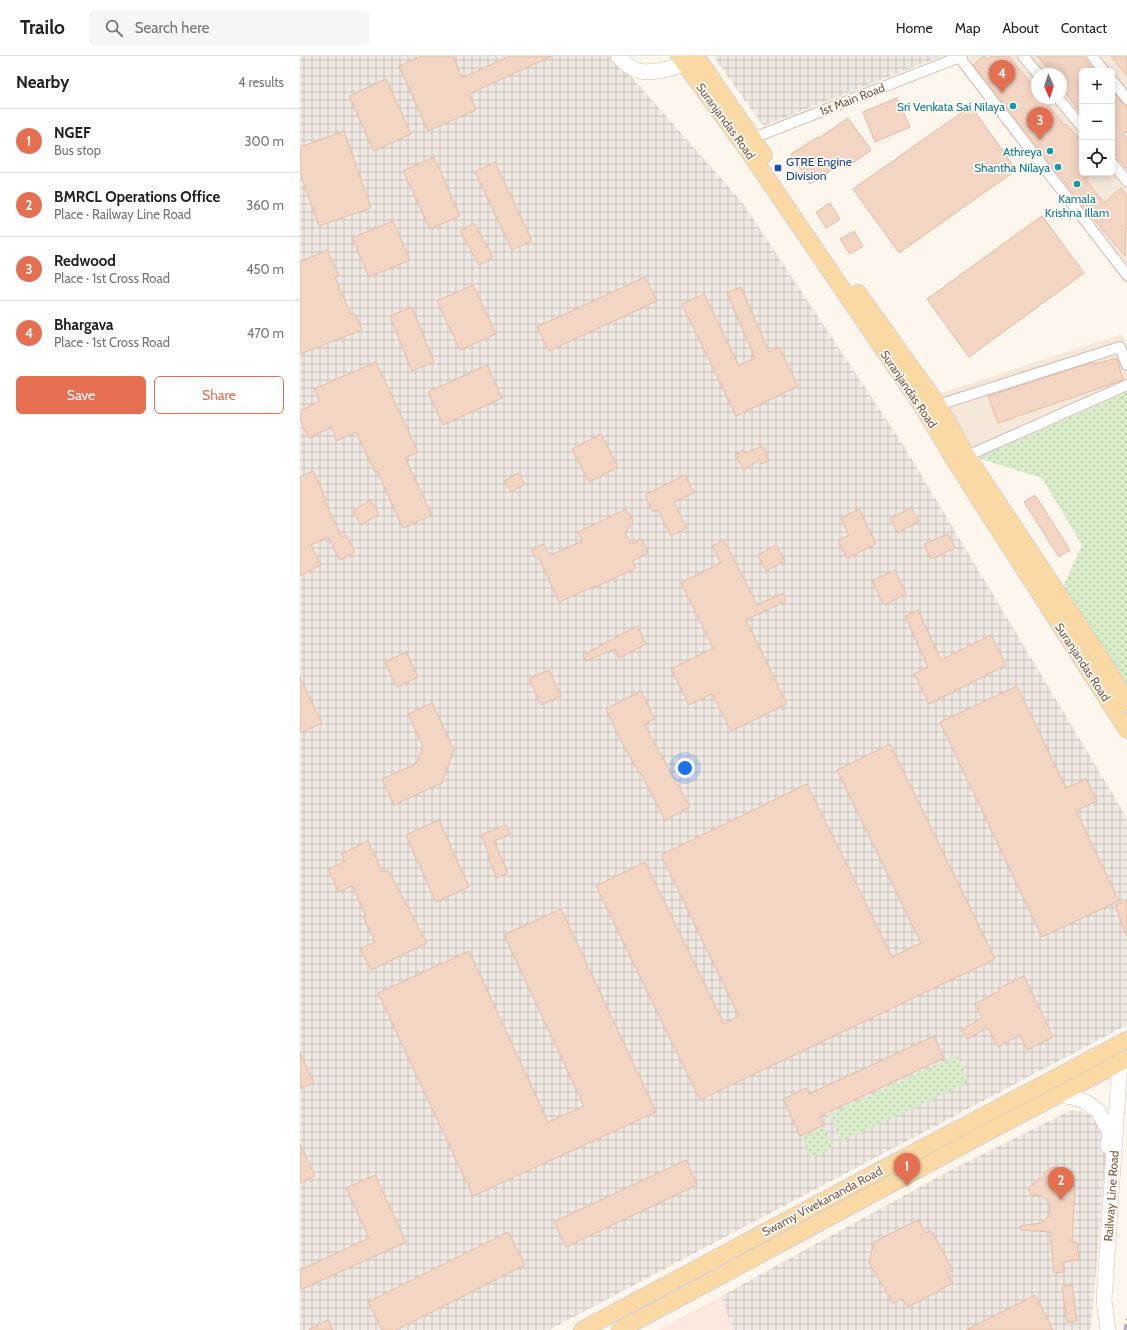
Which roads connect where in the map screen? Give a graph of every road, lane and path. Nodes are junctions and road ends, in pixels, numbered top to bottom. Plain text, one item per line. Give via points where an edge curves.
1 (618, 56) edge
2 (633, 56) edge
3 (1023, 56) edge
4 (1092, 56) edge
5 (960, 57) edge
6 (687, 58) edge
7 (1033, 68) edge
8 (1102, 68) edge
9 (1115, 84) edge
10 (1127, 99) edge
11 (1063, 104) edge
12 (1079, 123) edge
13 (747, 140) junction
14 (1115, 167) edge
15 (1127, 182) edge
16 (1127, 275) edge
17 (1127, 364) edge
18 (1127, 385) edge
19 (938, 405) junction
20 (967, 456) junction
21 (1127, 702) edge
22 (1127, 730) edge
23 (1127, 1040) edge
24 (1123, 1061) edge
25 (1058, 1095) junction
26 (582, 1330) edge
27 (620, 1330) edge
28 (1100, 1330) edge
29 (1108, 1330) edge

1 - 6 main road via 638,71 668,69
2 - 6 main road via 647,61
3 - 7 street
4 - 8 street
5 - 13 street, 1st Main Road
5 - 16 street
6 - 13 main road, Suranjandas Road
9 - 10 street
11 - 12 street
13 - 19 main road, Suranjandas Road
13 - 22 main road, Suranjandas Road via 924,409
14 - 15 street
17 - 19 street via 1120,347
18 - 20 street
19 - 20 main road, Suranjandas Road
20 - 21 main road, Suranjandas Road
23 - 26 main road, Swamy Vivekananda Road
24 - 25 main road, Swamy Vivekananda Road
24 - 29 main road, Railway Line Road via 1104,1300
25 - 27 main road, Swamy Vivekananda Road
25 - 28 main road via 1086,1102 1098,1111 1110,1133 1098,1273

